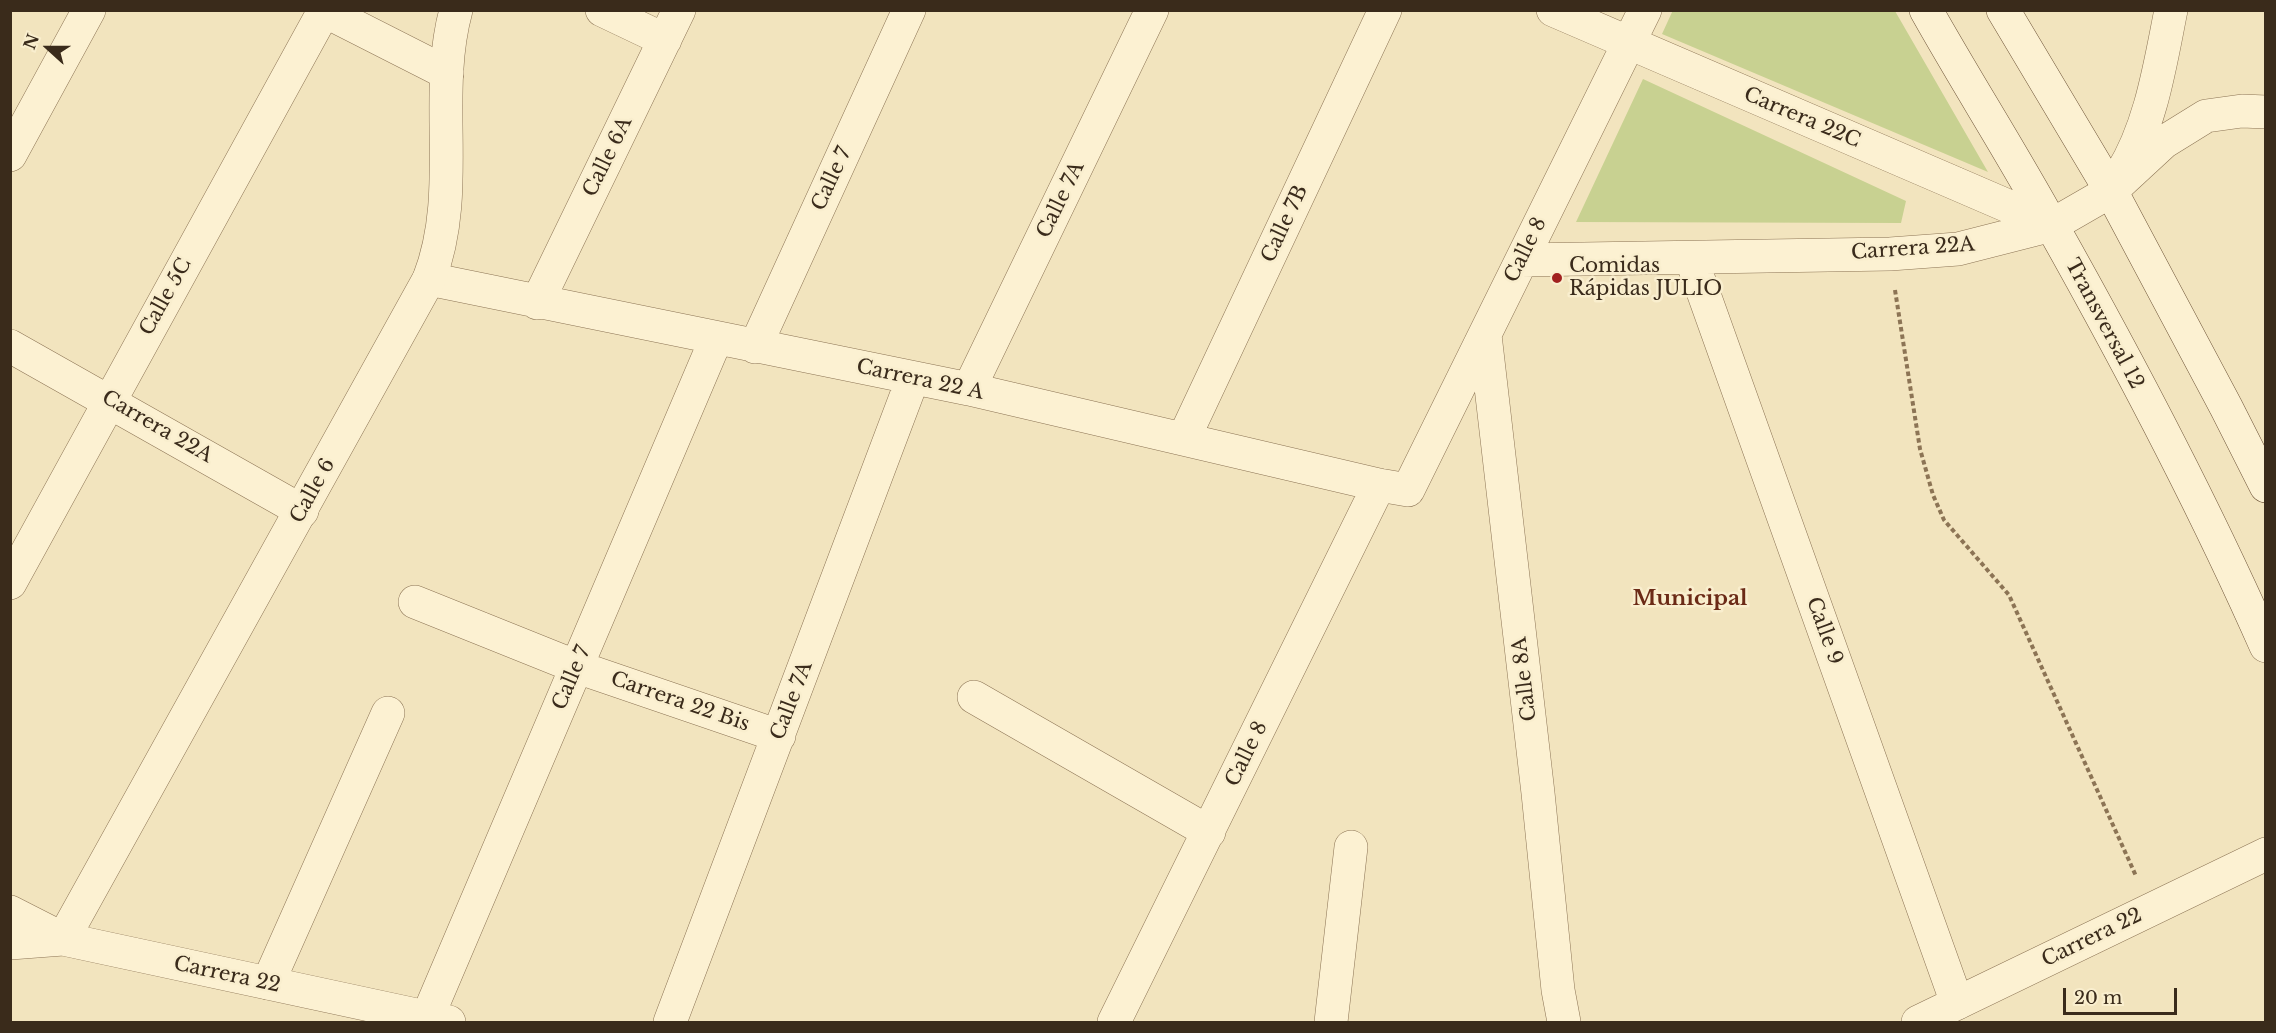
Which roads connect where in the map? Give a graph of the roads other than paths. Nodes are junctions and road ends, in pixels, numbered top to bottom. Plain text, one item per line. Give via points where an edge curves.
1 (89, 10) edge
2 (456, 10) edge
3 (602, 10) edge
4 (679, 10) edge
5 (909, 10) edge
6 (1152, 10) edge
7 (1385, 10) edge
8 (1553, 10) edge
9 (1645, 10) edge
10 (1926, 10) edge
11 (2003, 10) edge
12 (2171, 10) edge
13 (324, 11) edge
14 (665, 40) junction
15 (1628, 44) junction
16 (447, 73) junction
17 (2265, 112) edge
18 (10, 155) edge
19 (2111, 191) junction
20 (2052, 225) junction
21 (1691, 258) junction
22 (1522, 260) junction
23 (429, 279) junction
24 (537, 303) junction
25 (1485, 335) junction
26 (717, 339) junction
27 (10, 345) edge
28 (755, 347) junction
29 (913, 378) junction
30 (969, 389) junction
31 (110, 400) junction
32 (1184, 438) junction
33 (2263, 476) edge
34 (1393, 488) junction
35 (302, 511) junction
36 (10, 584) edge
37 (415, 602) dead end
38 (2265, 646) edge
39 (577, 667) junction
40 (974, 697) dead end
41 (387, 713) dead end
42 (779, 736) junction
43 (1209, 832) junction
44 (1351, 847) dead end
45 (2265, 854) edge
46 (10, 912) edge
47 (63, 939) junction
48 (10, 944) edge
49 (268, 983) junction
50 (1958, 1003) junction
51 (438, 1020) edge
52 (670, 1023) edge
53 (1114, 1023) edge
54 (1331, 1023) edge
55 (1564, 1023) edge
56 (1918, 1023) edge

1 - 18 street
2 - 16 street, Calle 6
3 - 14 street
4 - 14 street, Calle 6A
5 - 28 street, Calle 7
6 - 30 street, Calle 7A
7 - 32 street, Calle 7B
8 - 15 street, Carrera 22C
9 - 15 street, Calle 8
10 - 20 street, Transversal 12
11 - 19 street
12 - 19 street via 2144,121
13 - 16 street
13 - 31 street, Calle 5C
14 - 24 street, Calle 6A
15 - 20 street, Carrera 22C
15 - 22 street, Calle 8
16 - 23 street, Calle 6 via 444,229
17 - 19 street, Carrera 22A via 2206,116 2164,142
19 - 20 street, Carrera 22A
19 - 33 street
20 - 21 street, Carrera 22A via 1959,249
20 - 38 street, Transversal 12 via 2193,491
21 - 22 street, Carrera 22A
21 - 50 street, Calle 9
22 - 25 street, Calle 8
23 - 24 street, Carrera 22 A
23 - 35 street, Calle 6
24 - 26 street, Carrera 22 A
25 - 34 street, Calle 8
25 - 55 street, Calle 8A
26 - 28 street, Carrera 22 A
26 - 39 street, Calle 7
27 - 31 street, Carrera 22A
28 - 29 street, Carrera 22 A
29 - 30 street, Carrera 22 A
29 - 42 street, Calle 7A
30 - 32 street, Carrera 22 A
31 - 35 street, Carrera 22A
31 - 36 street, Calle 5C
32 - 34 street, Carrera 22 A
34 - 43 street, Calle 8
35 - 47 street, Calle 6
37 - 39 street, Carrera 22 Bis
39 - 42 street, Carrera 22 Bis
39 - 51 street, Calle 7
40 - 43 street
41 - 49 street
42 - 52 street, Calle 7A
43 - 53 street, Calle 8
44 - 54 street
45 - 50 street, Carrera 22
46 - 47 street, Carrera 22
47 - 48 street
47 - 49 street, Carrera 22
49 - 51 street, Carrera 22
50 - 56 street, Carrera 22

